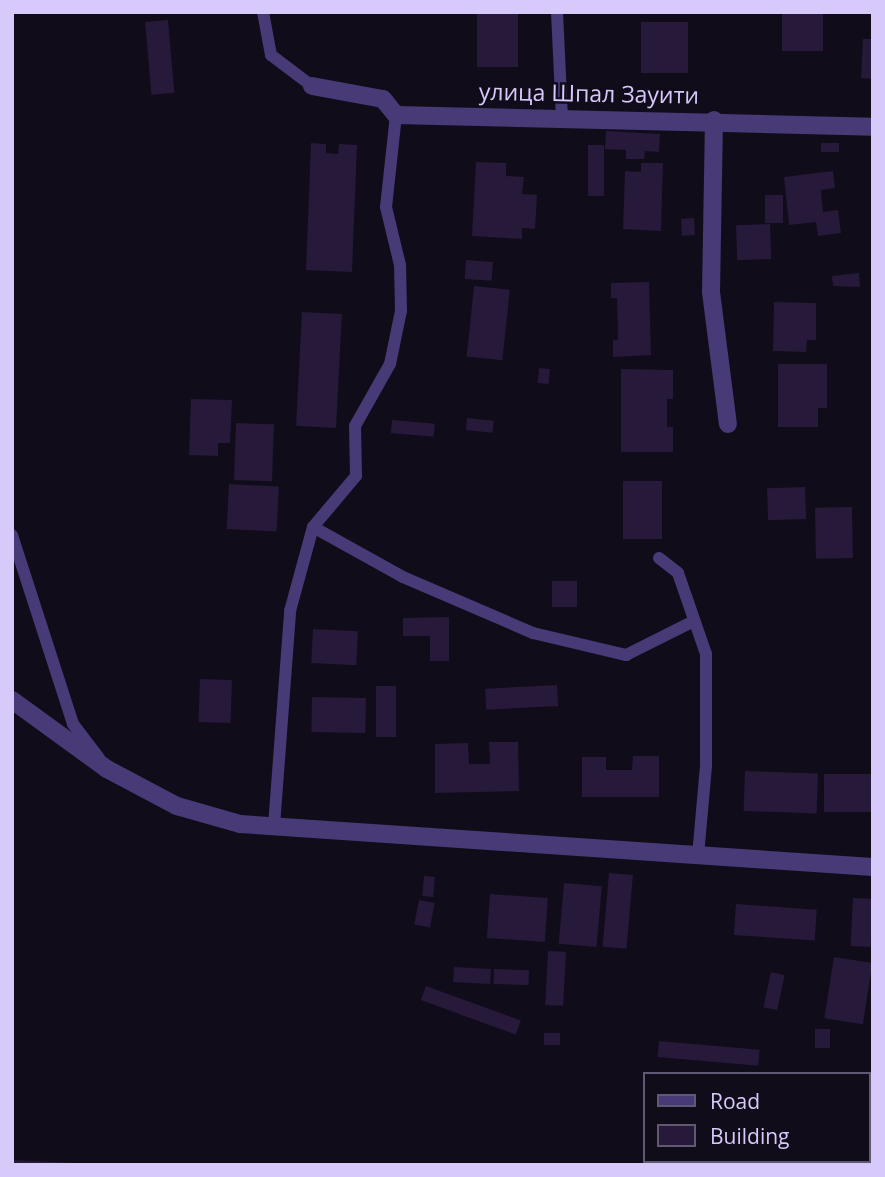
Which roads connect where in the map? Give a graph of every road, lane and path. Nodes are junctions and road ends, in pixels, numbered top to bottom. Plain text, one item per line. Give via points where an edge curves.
1 (263, 12) edge
2 (557, 12) edge
3 (312, 86) joint
4 (396, 114) junction
5 (562, 117) junction
6 (714, 120) junction
7 (873, 127) edge
8 (728, 424) dead end
9 (313, 527) junction
10 (12, 534) edge
11 (659, 558) dead end
12 (692, 622) junction
13 (12, 699) edge
14 (107, 769) junction
15 (274, 826) junction
16 (698, 855) junction
17 (873, 867) edge

1 - 3 lane via 271,55
2 - 5 lane
3 - 4 street via 383,99
4 - 5 street, улица Шпал Зауити
4 - 9 lane via 386,207 400,265 401,311 390,364 355,426 356,476
5 - 6 street, улица Шпал Зауити
6 - 7 street, улица Шпал Зауити
6 - 8 street via 711,292
9 - 12 lane via 403,576 533,633 626,655
9 - 15 lane via 290,611
10 - 14 lane via 73,724
11 - 12 lane via 678,573
12 - 16 lane via 706,654 706,766
13 - 14 street
14 - 15 street via 177,806 240,824
15 - 16 street
16 - 17 street

